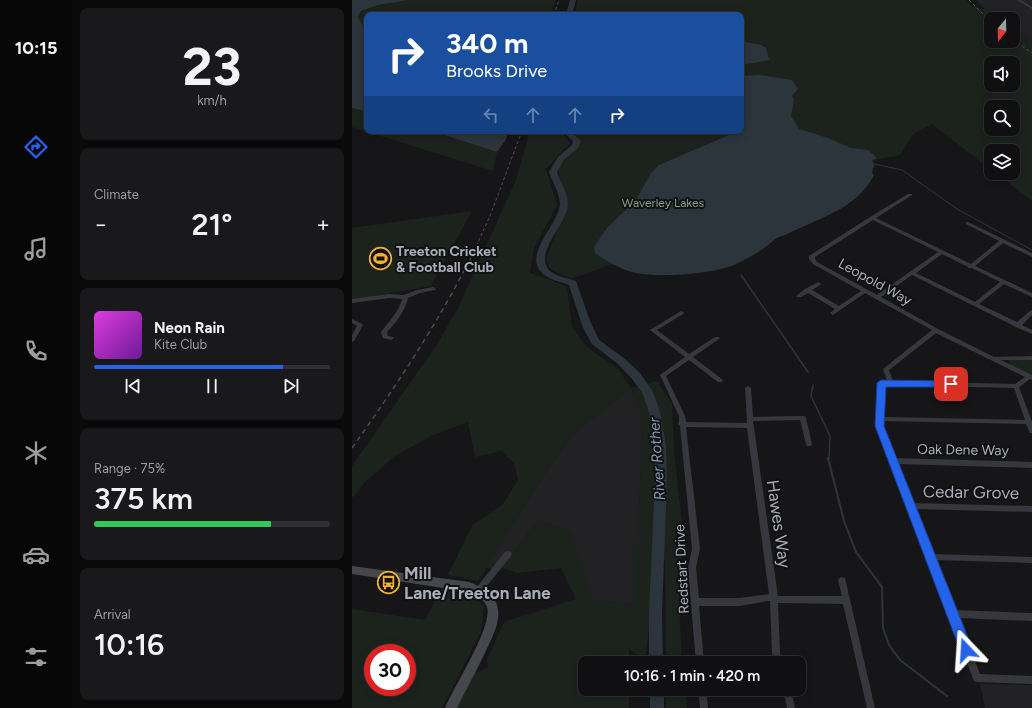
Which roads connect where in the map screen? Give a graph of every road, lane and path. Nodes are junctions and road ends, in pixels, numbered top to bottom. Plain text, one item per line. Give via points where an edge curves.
1 (1019, 0) edge
2 (1032, 8) edge
3 (910, 195) dead end
4 (872, 218) junction
5 (968, 223) dead end
6 (1003, 240) junction
7 (941, 252) junction
8 (1032, 255) edge
9 (971, 267) junction
10 (912, 273) junction
11 (1004, 282) junction
12 (818, 284) dead end
13 (433, 289) dead end
14 (807, 290) junction
15 (865, 291) junction
16 (1032, 295) edge
17 (799, 296) dead end
18 (405, 297) junction
19 (878, 298) junction
20 (352, 301) edge
21 (975, 304) junction
22 (839, 309) junction
23 (1032, 312) edge
24 (681, 313) dead end
25 (833, 313) dead end
26 (352, 321) edge
27 (1017, 326) junction
28 (936, 330) junction
29 (1032, 332) edge
30 (391, 338) dead end
31 (717, 338) dead end
32 (352, 340) edge
33 (688, 358) junction
34 (995, 358) junction
35 (1032, 358) edge
36 (1030, 377) edge
37 (720, 380) dead end
38 (891, 383) junction
39 (1016, 386) junction
40 (748, 388) dead end
41 (879, 419) junction
42 (750, 422) junction
43 (1029, 422) junction
44 (681, 424) junction
45 (1032, 431) edge
46 (809, 444) dead end
47 (894, 461) junction
48 (1032, 465) edge
49 (910, 506) junction
50 (1032, 509) edge
51 (508, 554) dead end
52 (930, 557) junction
53 (1032, 560) edge
54 (352, 570) edge
55 (842, 580) dead end
56 (479, 590) junction
57 (774, 599) junction
58 (845, 600) junction
59 (696, 602) junction
60 (953, 614) junction
61 (1032, 616) edge
62 (700, 656) edge
63 (777, 656) edge
64 (1032, 680) edge
65 (703, 696) edge
66 (788, 696) edge
67 (451, 708) edge
68 (704, 708) edge
69 (791, 708) edge
70 (870, 708) edge

1 - 2 street
3 - 4 street, Leopold Way
4 - 7 street
4 - 15 street, Leopold Way via 812,256 815,262
5 - 6 street
6 - 8 street
6 - 9 street
7 - 9 street
7 - 10 street
9 - 11 street
10 - 19 street
10 - 21 street
11 - 16 street
11 - 21 street
12 - 14 street
13 - 18 street
14 - 17 street
14 - 22 street
15 - 19 street, Leopold Way
15 - 22 street
18 - 20 street via 389,296
18 - 30 street via 394,322 384,332 385,337
19 - 28 street, Leopold Way
21 - 27 street
22 - 25 street
23 - 27 street
24 - 33 street via 653,330
26 - 32 street via 360,325
27 - 29 street
28 - 34 street, Leopold Way
28 - 38 street via 886,369
31 - 33 street, Redstart Drive
33 - 37 street
33 - 44 street, Redstart Drive via 663,375 682,416
34 - 35 street
34 - 36 street, Leopold Way
36 - 39 street
38 - 39 street
38 - 41 street via 881,383
39 - 43 street
40 - 42 street, Hawes Way
41 - 43 street
41 - 47 street
42 - 44 street
42 - 46 street via 803,418
42 - 57 street, Hawes Way
43 - 45 street
44 - 59 street, Redstart Drive via 696,549 692,568
47 - 48 street, Oak Dene Way
47 - 49 street
49 - 50 street, Cedar Grove
49 - 52 street
51 - 56 street
52 - 53 street
52 - 60 street
54 - 56 main road via 455,584
55 - 58 street
56 - 67 main road via 490,600 494,608 494,618
57 - 58 street
57 - 59 street
57 - 63 street, Hawes Way
58 - 70 street
59 - 62 street, Redstart Drive
60 - 61 street
60 - 64 street via 977,678
65 - 68 street
66 - 69 street

